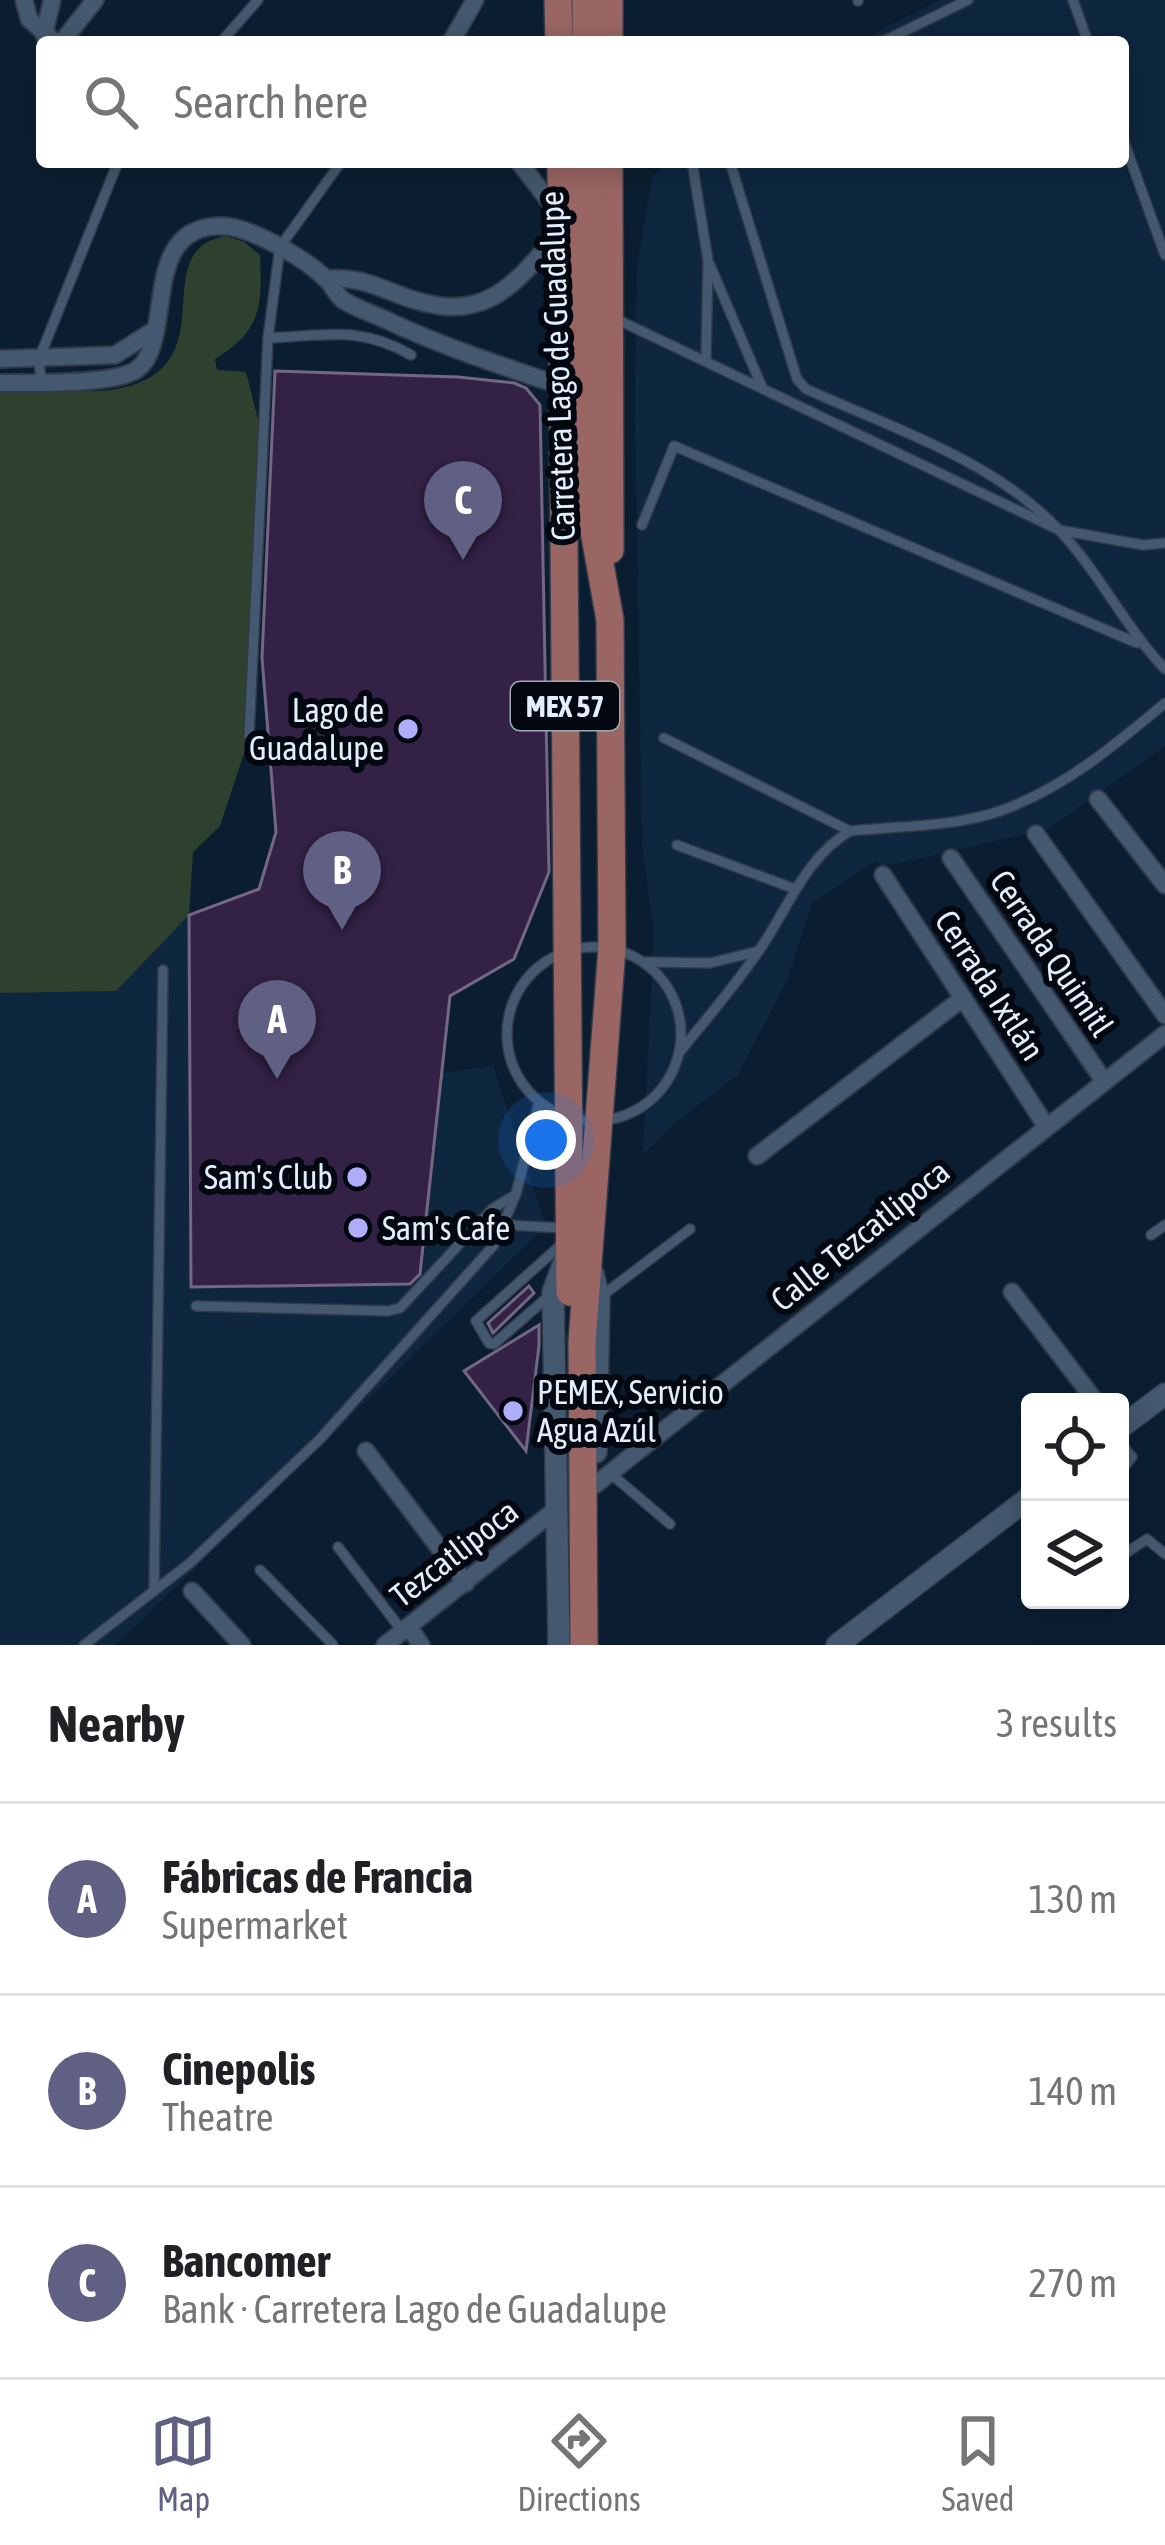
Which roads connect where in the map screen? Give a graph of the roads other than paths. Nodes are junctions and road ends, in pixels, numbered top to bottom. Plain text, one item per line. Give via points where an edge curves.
1 (24, 0) edge
2 (52, 0) edge
3 (95, 0) edge
4 (258, 0) edge
5 (475, 0) edge
6 (586, 0) edge
7 (609, 0) edge
8 (968, 0) edge
9 (1073, 0) edge
10 (49, 36) edge
11 (54, 36) edge
12 (58, 36) edge
13 (226, 36) edge
14 (454, 36) edge
15 (586, 36) edge
16 (609, 36) edge
17 (894, 36) edge
18 (1086, 36) edge
19 (1129, 156) edge
20 (116, 168) edge
21 (336, 168) edge
22 (523, 168) edge
23 (561, 168) edge
24 (587, 168) edge
25 (611, 168) edge
26 (693, 168) edge
27 (732, 168) edge
28 (561, 224) junction
29 (280, 247) junction
30 (1165, 255) edge
31 (708, 260) junction
32 (326, 279) junction
33 (609, 316) junction
34 (153, 331) junction
35 (268, 338) junction
36 (411, 355) dead end
37 (38, 358) junction
38 (0, 359) edge
39 (706, 360) junction
40 (0, 383) edge
41 (40, 383) junction
42 (564, 387) junction
43 (762, 387) junction
44 (642, 525) dead end
45 (1059, 530) junction
46 (1165, 542) edge
47 (610, 620) junction
48 (1142, 645) junction
49 (1165, 669) edge
50 (1165, 703) edge
51 (249, 735) dead end
52 (664, 738) dead end
53 (1098, 799) dead end
54 (850, 831) junction
55 (1036, 834) dead end
56 (677, 845) dead end
57 (951, 858) dead end
58 (884, 875) dead end
59 (1165, 885) edge
60 (795, 889) junction
61 (612, 948) junction
62 (566, 950) junction
63 (759, 951) junction
64 (644, 962) junction
65 (163, 970) dead end
66 (963, 998) junction
67 (1165, 1015) edge
68 (1165, 1034) edge
69 (680, 1053) junction
70 (1104, 1081) junction
71 (539, 1102) junction
72 (566, 1117) junction
73 (600, 1121) junction
74 (1046, 1126) junction
75 (757, 1156) dead end
76 (516, 1194) junction
77 (506, 1225) junction
78 (1165, 1225) edge
79 (690, 1229) dead end
80 (1151, 1234) dead end
81 (573, 1242) junction
82 (554, 1292) junction
83 (1012, 1292) dead end
84 (599, 1298) junction
85 (196, 1306) dead end
86 (577, 1392) junction
87 (1089, 1393) edge
88 (1165, 1394) edge
89 (1129, 1421) edge
90 (366, 1450) dead end
91 (603, 1479) junction
92 (1025, 1501) edge
93 (559, 1507) junction
94 (670, 1524) dead end
95 (338, 1546) dead end
96 (1129, 1551) edge
97 (1165, 1554) edge
98 (260, 1570) dead end
99 (466, 1583) junction
100 (154, 1591) junction
101 (192, 1592) dead end
102 (406, 1629) junction
103 (84, 1645) edge
104 (242, 1645) edge
105 (333, 1645) edge
106 (385, 1645) edge
107 (421, 1645) edge
108 (559, 1645) edge
109 (573, 1645) edge
110 (584, 1645) edge
111 (596, 1645) edge
112 (837, 1645) edge

1 - 10 street via 29,20
2 - 11 street
3 - 12 street
4 - 13 lane
5 - 14 street
6 - 15 main road
7 - 16 main road
8 - 17 lane
9 - 18 lane
19 - 30 lane
20 - 37 lane
21 - 29 lane
22 - 28 street
23 - 28 main road, Carretera Lago de Guadalupe / MEX 57
24 - 47 main road, Carretera Lago de Guadalupe / MEX 57 via 590,514
25 - 33 main road
26 - 31 lane
27 - 45 lane via 806,389 1008,484
28 - 32 street via 526,272 475,307 427,306 350,276
28 - 42 main road, Carretera Lago de Guadalupe / MEX 57
29 - 32 street
29 - 34 street via 220,226 182,240 170,256
29 - 35 lane
31 - 39 lane
31 - 43 lane
32 - 42 street via 340,298 436,344
33 - 39 lane
33 - 47 main road
34 - 37 street via 115,355
34 - 41 street via 150,351 130,373
35 - 36 lane via 362,334
35 - 51 lane
37 - 38 street
37 - 41 lane
39 - 43 lane
40 - 41 street
42 - 62 main road, Carretera Lago de Guadalupe / MEX 57
43 - 45 lane
44 - 48 lane via 674,446
45 - 46 lane
45 - 48 lane
47 - 61 main road, Carretera Lago de Guadalupe / MEX 57
48 - 49 lane
50 - 54 lane via 1101,758 998,812
52 - 54 lane
53 - 59 street
54 - 60 lane via 829,844
55 - 67 street
56 - 60 lane
57 - 70 street, Cerrada Quimitl
58 - 66 street, Cerrada Ixtlán
60 - 63 lane
61 - 62 lane
61 - 64 lane
61 - 73 main road, Carretera Lago de Guadalupe / MEX 57
62 - 71 lane via 539,965 508,1018 518,1078
62 - 72 main road, Carretera Lago de Guadalupe / MEX 57
63 - 64 lane via 710,964
63 - 69 lane
64 - 69 lane via 667,986 680,1018
65 - 100 lane
66 - 74 street, Cerrada Ixtlán
66 - 75 street
68 - 70 street, Calle Tezcatlipoca
69 - 73 lane via 666,1084 641,1108
70 - 74 street, Calle Tezcatlipoca
71 - 72 lane
71 - 76 lane
72 - 73 lane
72 - 81 main road, Carretera Lago de Guadalupe / MEX 57
73 - 81 main road, Carretera Lago de Guadalupe / MEX 57
74 - 91 street, Calle Tezcatlipoca
76 - 77 lane
76 - 85 lane via 400,1308
77 - 81 lane
77 - 100 lane via 320,1439
78 - 80 lane
79 - 84 lane
81 - 82 street, Carretera Lago de Guadalupe / MEX 57
81 - 82 lane via 520,1278 476,1326 494,1344
81 - 84 street, Carretera Lago de Guadalupe / MEX 57
81 - 86 main road
82 - 93 street, Carretera Lago de Guadalupe / MEX 57
83 - 87 street
84 - 91 street, Carretera Lago de Guadalupe / MEX 57
86 - 109 main road
86 - 110 main road
88 - 89 street
90 - 99 street
91 - 94 lane
91 - 111 street, Carretera Lago de Guadalupe / MEX 57
92 - 112 street
93 - 99 street, Tezcatlipoca
93 - 108 street, Carretera Lago de Guadalupe / MEX 57
95 - 102 lane
96 - 97 lane via 1148,1539
98 - 105 lane
99 - 102 street, Tezcatlipoca
100 - 103 lane
101 - 104 street
102 - 106 street, Tezcatlipoca
102 - 107 street

